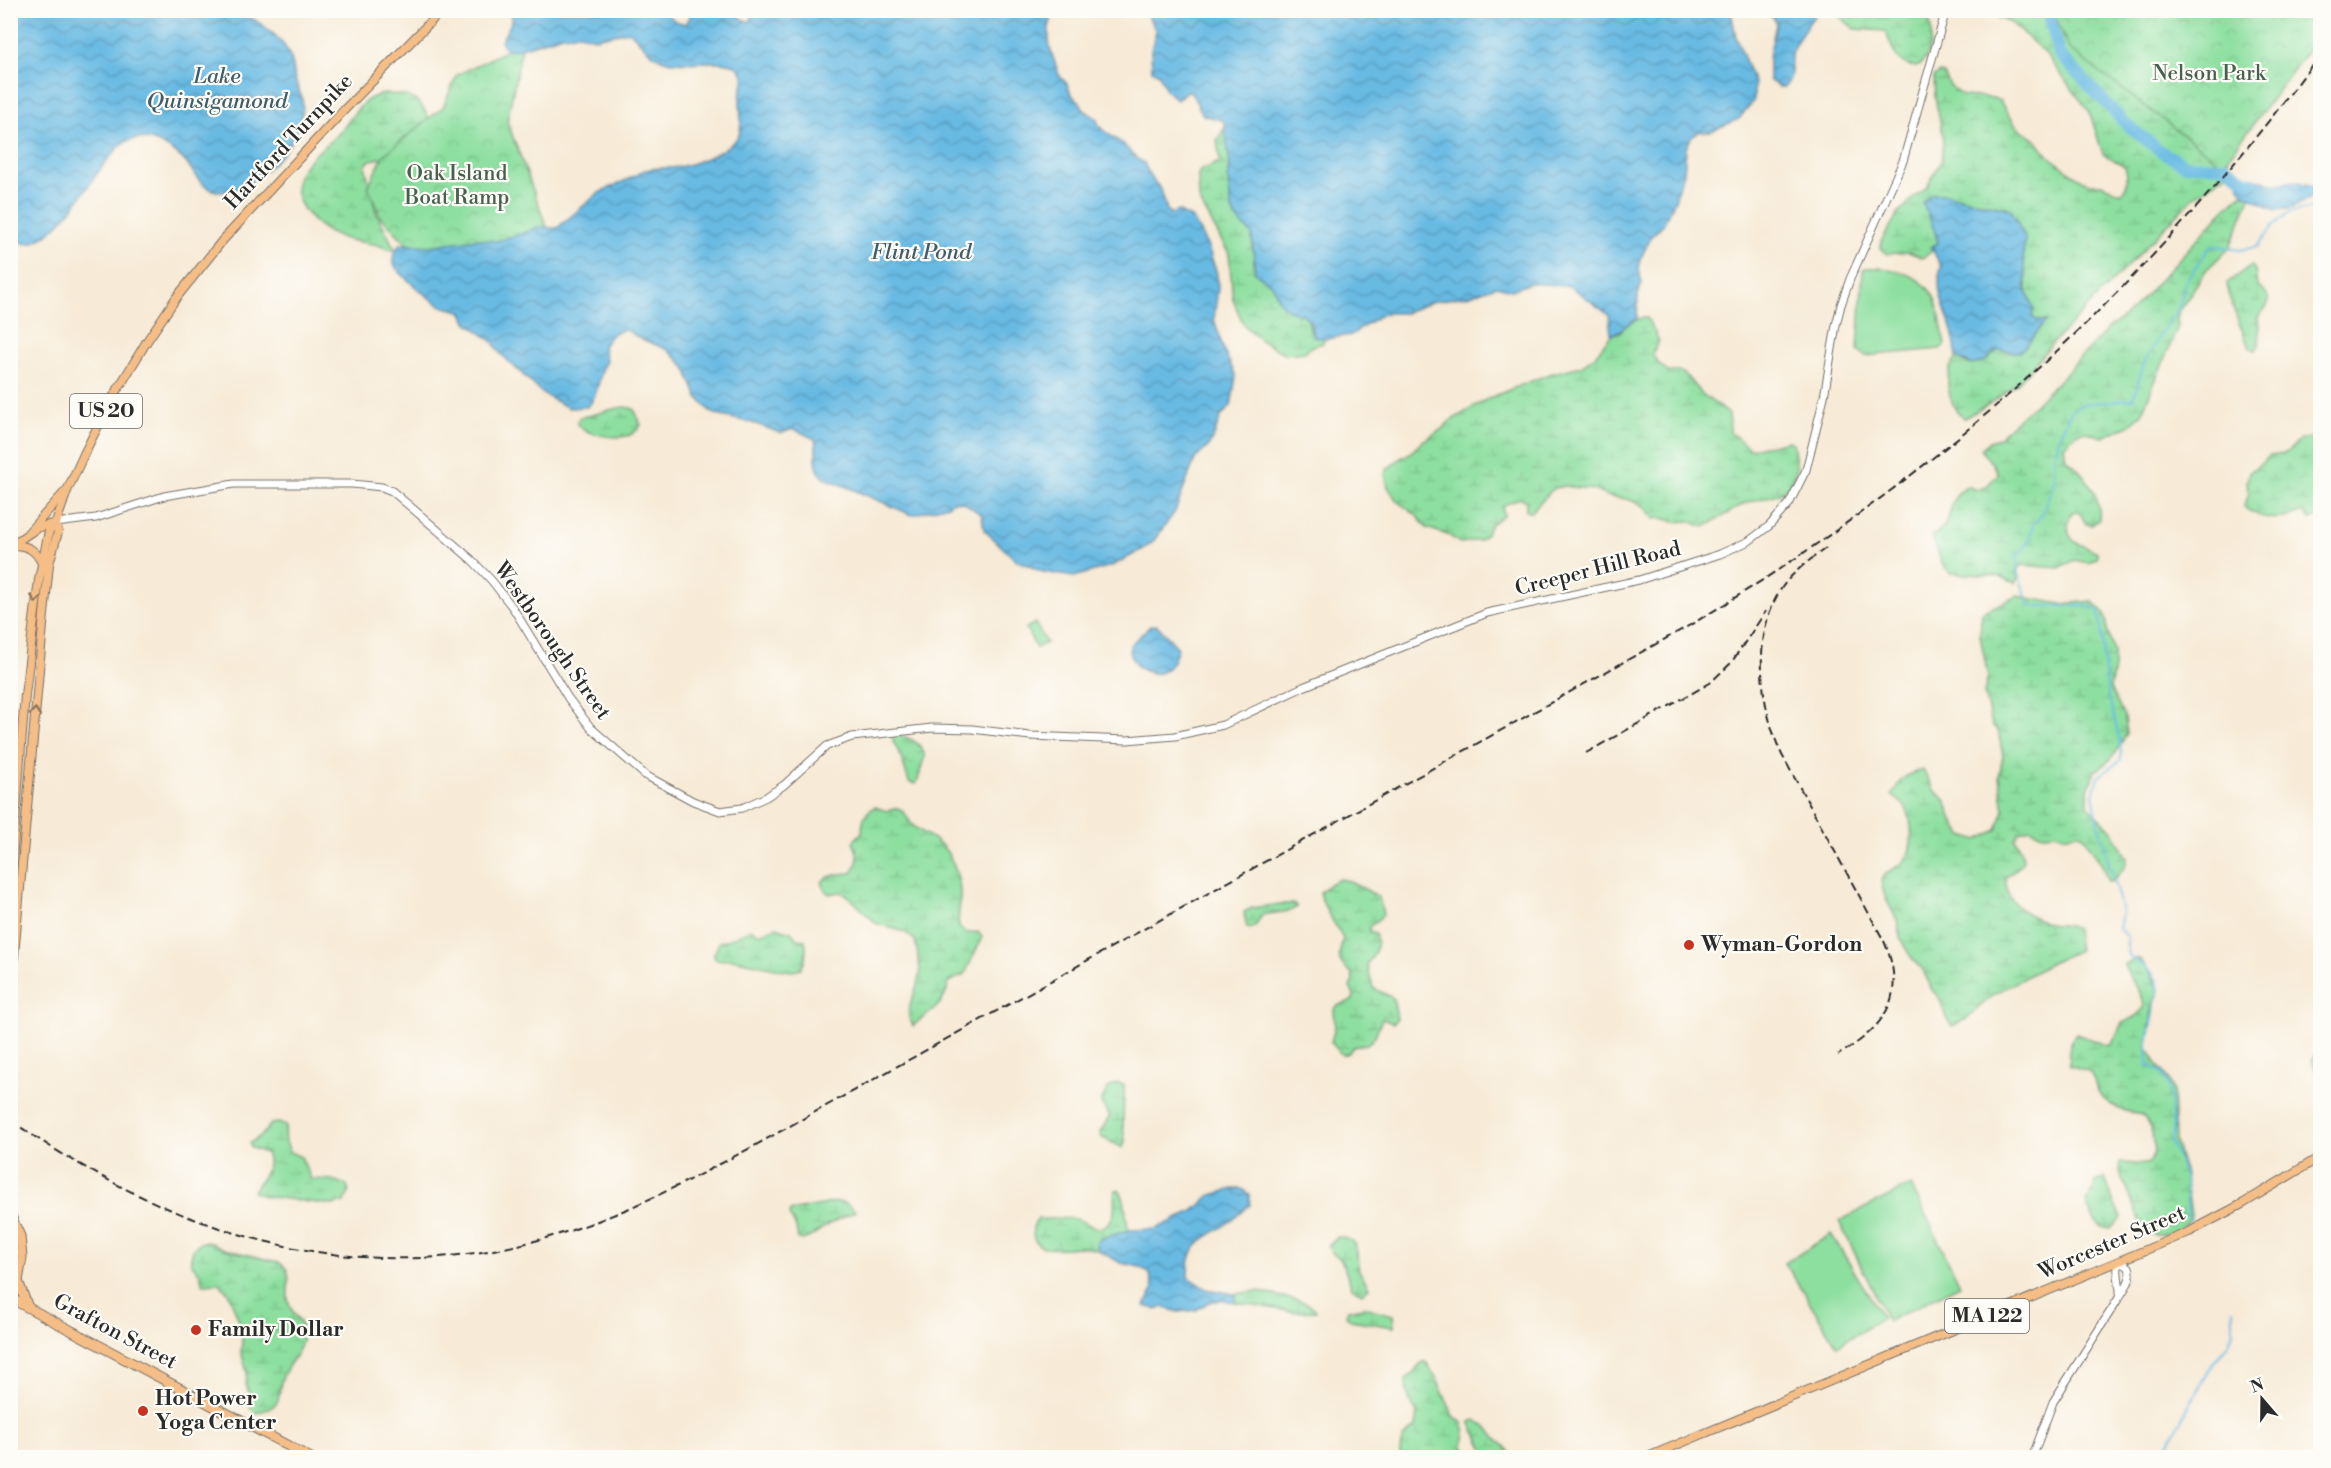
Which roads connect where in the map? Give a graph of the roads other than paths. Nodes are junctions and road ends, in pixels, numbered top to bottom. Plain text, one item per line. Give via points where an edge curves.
1 (442, 10) edge
2 (1946, 10) edge
3 (67, 491) junction
4 (56, 523) junction
5 (28, 533) junction
6 (11, 545) edge
7 (42, 563) junction
8 (24, 705) junction
9 (1080, 738) joint
10 (10, 759) edge
11 (10, 789) edge
12 (17, 802) junction
13 (10, 886) edge
14 (10, 1002) edge
15 (2320, 1157) edge
16 (10, 1214) edge
17 (10, 1221) edge
18 (2119, 1261) junction
19 (10, 1280) edge
20 (2120, 1296) junction
21 (10, 1298) edge
22 (27, 1305) junction
23 (311, 1458) edge
24 (1645, 1458) edge
25 (2032, 1458) edge

1 - 3 main road, Hartford Turnpike / US 20 via 222,241 171,306 109,404
2 - 9 street, Creeper Hill Road via 1905,154 1841,304 1809,464 1789,504 1765,530 1720,554 1639,580 1488,613 1303,687 1223,725 1155,739
3 - 4 main road, US 20
3 - 5 main road
4 - 5 main road
4 - 7 main road, US 20 via 49,531
4 - 9 street, Westborough Street via 96,518 164,496 234,484 352,484 388,489 479,567 504,595 591,728 645,775 679,795 720,811 742,808 766,797 827,746 852,737 932,728
14 -> 4 main road, US 20 via 44,614 58,532
5 - 6 main road
6 - 7 main road via 28,546
7 -> 8 main road, US 20
8 - 10 main road via 17,749
8 - 12 main road, US 20
11 - 12 main road
12 - 13 main road, US 20
15 - 18 main road, Worcester Street / MA 122 via 2189,1232
16 - 22 highway via 20,1236 18,1281
17 - 19 highway via 19,1264
18 - 20 street via 2116,1269
18 - 20 street via 2127,1265 2131,1275
18 - 24 main road, Worcester Street / MA 122
20 - 25 street via 2053,1402
21 - 22 highway, Grafton Street
22 - 23 highway, Grafton Street

